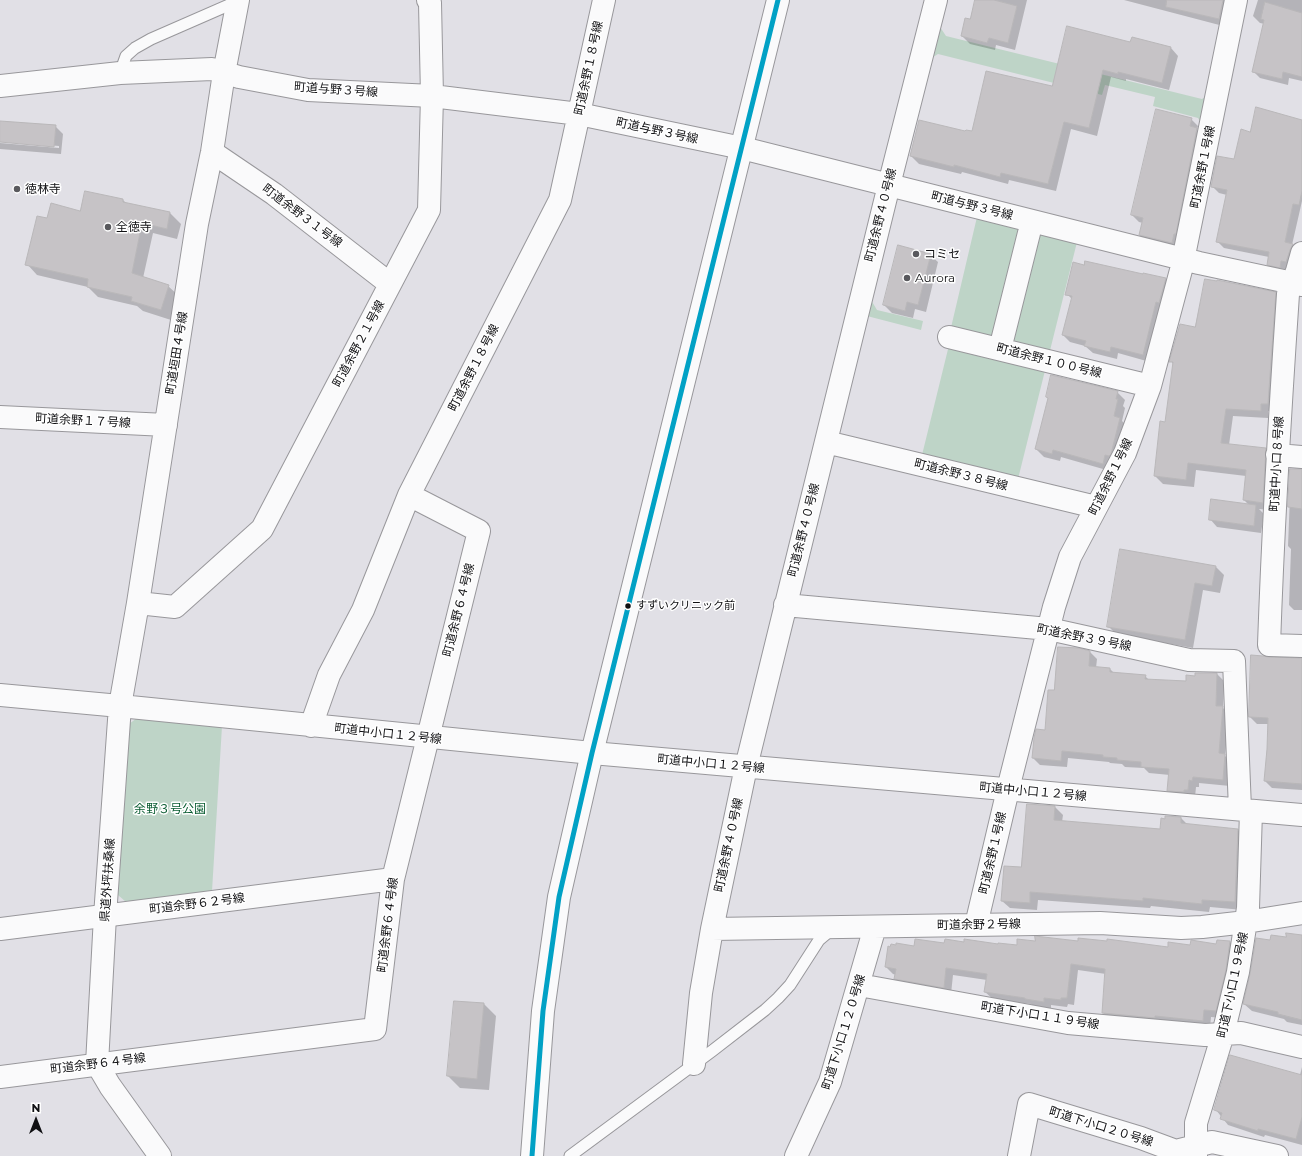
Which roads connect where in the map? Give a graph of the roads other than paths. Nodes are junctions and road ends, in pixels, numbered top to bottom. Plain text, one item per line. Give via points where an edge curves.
1 (239, 0) edge
2 (428, 0) edge
3 (604, 0) edge
4 (778, 0) edge
5 (936, 0) edge
6 (1236, 0) edge
7 (120, 73) junction
8 (224, 73) junction
9 (0, 86) edge
10 (432, 96) junction
11 (579, 114) junction
12 (742, 148) junction
13 (212, 152) junction
14 (889, 185) junction
15 (1032, 220) junction
16 (1302, 253) edge
17 (1184, 259) junction
18 (390, 284) junction
19 (1297, 284) edge
20 (949, 336) dead end
21 (1000, 349) junction
22 (1150, 386) junction
23 (0, 418) edge
24 (166, 425) junction
25 (826, 442) junction
26 (1277, 455) junction
27 (1302, 457) edge
28 (410, 495) junction
29 (1096, 507) junction
30 (138, 603) junction
31 (785, 605) junction
32 (1049, 629) junction
33 (1302, 646) edge
34 (0, 695) edge
35 (120, 706) junction
36 (311, 726) junction
37 (427, 738) junction
38 (592, 753) junction
39 (746, 767) junction
40 (1008, 790) junction
41 (1246, 810) junction
42 (1302, 815) edge
43 (393, 879) junction
44 (1302, 913) edge
45 (105, 916) junction
46 (1246, 922) junction
47 (875, 926) junction
48 (976, 926) junction
49 (834, 927) junction
50 (0, 929) edge
51 (712, 929) junction
52 (859, 985) junction
53 (1223, 1034) junction
54 (1302, 1047) edge
55 (97, 1064) junction
56 (694, 1064) junction
57 (0, 1076) edge
58 (1196, 1151) edge
59 (160, 1156) edge
60 (532, 1156) edge
61 (570, 1156) edge
62 (796, 1156) edge
63 (1019, 1156) edge
64 (1277, 1156) edge

1 - 7 lane via 135,48 126,56
1 - 8 street, 町道垣田４号線
2 - 10 street, 町道余野２１号線
3 - 11 street, 町道余野１８号線
4 - 12 street
5 - 14 street, 町道余野４０号線
6 - 17 street, 町道余野１号線
7 - 8 street, 町道与野３号線 via 212,69
7 - 9 street, 町道与野３号線
8 - 10 street, 町道与野３号線 via 308,90
8 - 13 street, 町道垣田４号線
10 - 11 street, 町道与野３号線
10 - 18 street, 町道余野２１号線 via 429,210
11 - 12 street, 町道与野３号線
11 - 28 street, 町道余野１８号線 via 560,200
12 - 14 street, 町道与野３号線
12 - 38 street
13 - 18 street, 町道余野３１号線 via 274,194
13 - 24 street, 町道垣田４号線 via 197,224
14 - 15 street, 町道与野３号線
14 - 25 street, 町道余野４０号線
15 - 17 street, 町道与野３号線
15 - 21 street
16 - 19 street, 町道中小口８号線 via 1297,271
17 - 19 street, 町道与野３号線
17 - 22 street, 町道余野１号線
18 - 30 street, 町道余野２１号線 via 262,529 175,607
19 - 26 street, 町道中小口８号線 via 1288,294
20 - 21 street, 町道余野１００号線
21 - 22 street, 町道余野１００号線
22 - 29 street, 町道余野１号線 via 1125,453
23 - 24 street, 町道余野１７号線
24 - 30 street, 町道垣田４号線
25 - 29 street, 町道余野３８号線
25 - 31 street, 町道余野４０号線
26 - 27 street
26 - 33 street, 町道中小口８号線 via 1269,645
28 - 36 street, 町道余野１８号線 via 363,610 329,675
28 - 37 street, 町道余野６４号線 via 479,531
29 - 32 street, 町道余野１号線 via 1070,557
30 - 35 street, 町道垣田４号線
31 - 32 street, 町道余野３９号線
31 - 39 street, 町道余野４０号線
32 - 40 street, 町道余野１号線
32 - 41 street, 町道余野３９号線 via 1189,660 1234,661
34 - 35 street
35 - 36 street, 町道中小口１２号線
35 - 45 street, 県道外坪扶桑線
36 - 37 street, 町道中小口１２号線
37 - 38 street, 町道中小口１２号線
37 - 43 street, 町道余野６４号線
38 - 39 street, 町道中小口１２号線
38 - 60 street via 559,897 543,1010
39 - 40 street, 町道中小口１２号線
39 - 51 street, 町道余野４０号線
40 - 41 street, 町道中小口１２号線
40 - 48 street, 町道余野１号線
41 - 42 street, 町道中小口１２号線
41 - 46 street, 町道下小口１９号線
43 - 45 street, 町道余野６２号線
43 - 55 street, 町道余野６４号線 via 375,1029
44 - 46 street, 町道余野２号線
45 - 50 street, 町道余野６２号線
45 - 55 street, 県道外坪扶桑線
46 - 48 street, 町道余野２号線 via 1181,928 1100,923
46 - 53 street, 町道下小口１９号線 via 1238,972
47 - 48 street, 町道余野２号線
47 - 49 street, 町道余野２号線
47 - 52 street, 町道下小口１２０号線
49 - 51 street, 町道余野２号線
49 - 56 lane via 819,940 778,998
51 - 56 street, 町道余野４０号線 via 701,993
52 - 53 street, 町道下小口１１９号線 via 1068,1023 1205,1035
52 - 62 street, 町道下小口１２０号線 via 830,1082
53 - 54 street, 町道下小口１１９号線 via 1241,1033
53 - 58 street, 町道下小口１９号線 via 1196,1123
55 - 57 street, 町道余野６４号線
55 - 59 street
56 - 61 lane
58 - 63 street, 町道下小口２０号線 via 1176,1151 1029,1104
58 - 64 street, 町道下小口２０号線 via 1212,1142

